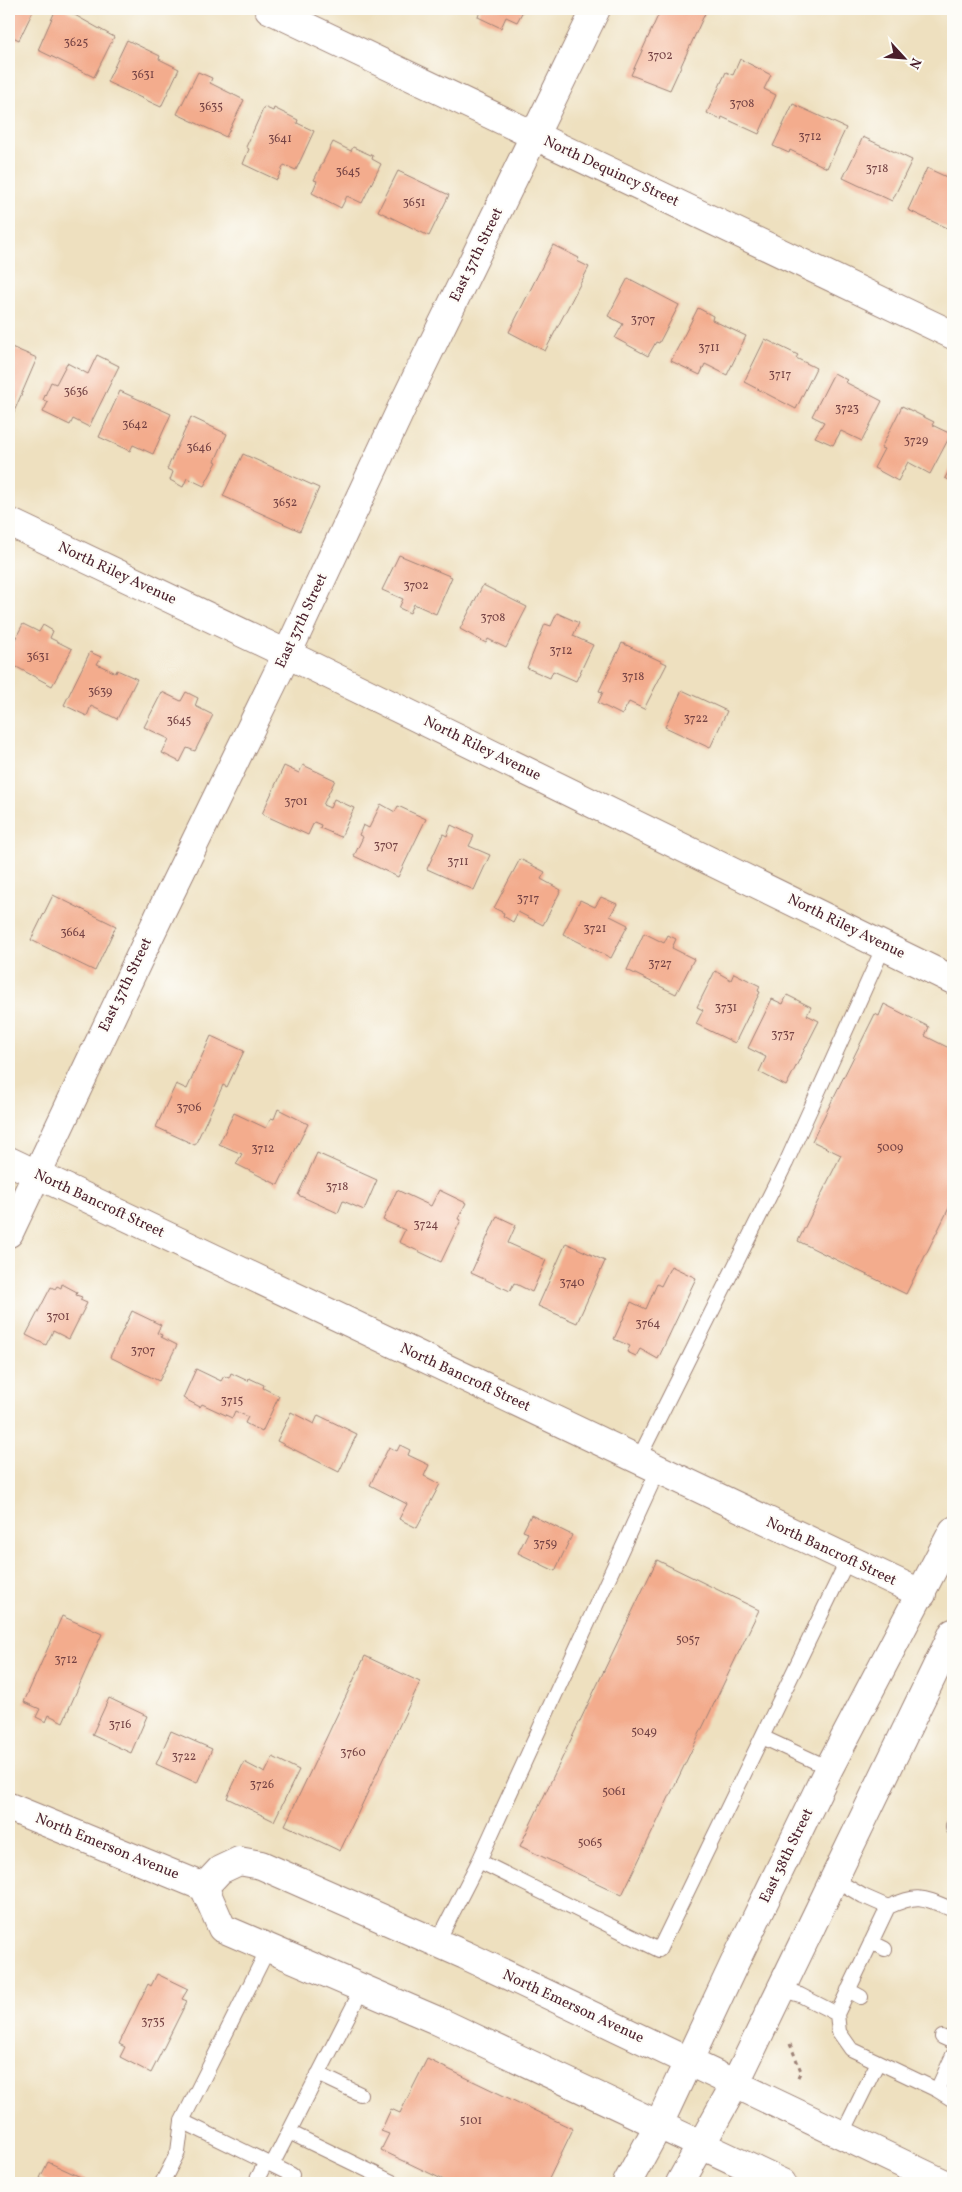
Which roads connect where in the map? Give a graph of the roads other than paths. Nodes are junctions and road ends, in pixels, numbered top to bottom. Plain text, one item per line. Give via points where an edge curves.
1 (268, 9) edge
2 (596, 9) edge
3 (535, 136) junction
4 (953, 335) edge
5 (9, 522) edge
6 (287, 654) junction
7 (884, 946) junction
8 (953, 980) edge
9 (9, 1161) edge
10 (35, 1174) junction
11 (9, 1233) edge
12 (648, 1465) junction
13 (953, 1531) edge
14 (848, 1560) junction
15 (922, 1594) junction
16 (953, 1633) edge
17 (762, 1737) junction
18 (829, 1768) junction
19 (9, 1807) edge
20 (478, 1861) junction
21 (834, 1879) junction
22 (204, 1887) junction
23 (888, 1907) junction
24 (953, 1910) edge
25 (871, 1942) junction
26 (438, 1943) junction
27 (269, 1947) junction
28 (885, 1949) dead end
29 (363, 1987) junction
30 (780, 1989) junction
31 (848, 1990) junction
32 (862, 1996) dead end
33 (837, 2014) junction
34 (953, 2056) edge
35 (690, 2061) junction
36 (878, 2062) junction
37 (318, 2074) junction
38 (735, 2084) junction
39 (937, 2090) junction
40 (360, 2094) dead end
41 (953, 2100) edge
42 (182, 2121) junction
43 (658, 2126) junction
44 (289, 2132) junction
45 (842, 2135) junction
46 (700, 2145) junction
47 (269, 2163) junction
48 (953, 2174) edge
49 (162, 2183) edge
50 (255, 2183) edge
51 (288, 2183) edge
52 (394, 2183) edge
53 (627, 2183) edge
54 (680, 2183) edge
55 (782, 2183) edge
56 (943, 2183) edge
57 (948, 2183) edge

1 - 3 street, North Dequincy Street
2 - 3 street, East 37th Street
3 - 4 street, North Dequincy Street
3 - 6 street, East 37th Street via 402,406
5 - 6 street, North Riley Avenue
6 - 7 street, North Riley Avenue
6 - 10 street, East 37th Street
7 - 8 street, North Riley Avenue
7 - 12 lane
9 - 10 street, North Bancroft Street
10 - 11 street, East 37th Street
10 - 12 street, North Bancroft Street
12 - 14 street, North Bancroft Street
12 - 20 lane
13 - 15 street, East 38th Street
14 - 15 street, North Bancroft Street
14 - 17 lane
15 - 18 street, East 38th Street
16 - 21 street
17 - 18 lane
17 - 20 lane via 660,1950
18 - 35 street, East 38th Street
19 - 22 street, North Emerson Avenue
20 - 26 lane
21 - 23 lane
21 - 30 street
22 - 26 street, North Emerson Avenue via 220,1870 239,1861 261,1865
22 - 27 street via 222,1928
23 - 24 lane via 909,1897 930,1900
23 - 25 lane
25 - 28 lane
25 - 31 lane
26 - 35 street, North Emerson Avenue
27 - 29 street
27 - 42 lane
29 - 37 lane
29 - 43 street via 543,2069
30 - 33 lane
30 - 38 street
31 - 32 lane
31 - 33 lane
33 - 36 lane via 839,2032 851,2049
34 - 39 lane
35 - 38 street, North Emerson Avenue
35 - 43 street, East 38th Street
36 - 39 lane
36 - 45 lane
37 - 40 lane
37 - 44 lane
38 - 45 street, North Emerson Avenue
38 - 46 street
39 - 41 lane
42 - 47 lane
42 - 49 lane via 178,2152
43 - 46 street
43 - 53 street, East 38th Street
44 - 47 lane
44 - 52 lane
45 - 56 street, North Emerson Avenue
46 - 54 street
46 - 55 street
47 - 50 lane
47 - 51 lane via 292,2175
48 - 57 lane

